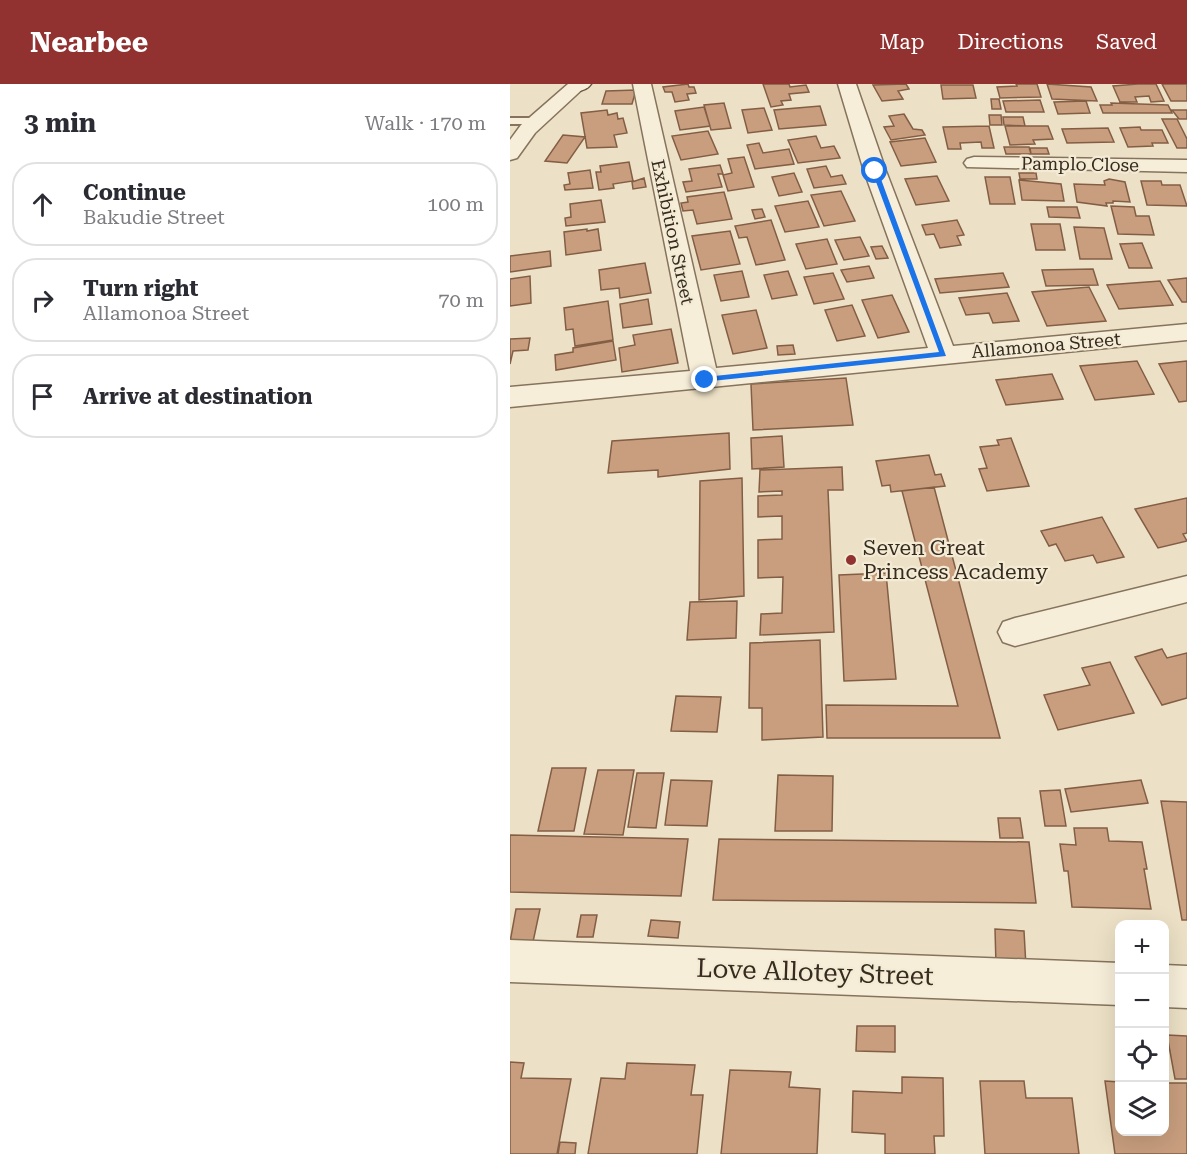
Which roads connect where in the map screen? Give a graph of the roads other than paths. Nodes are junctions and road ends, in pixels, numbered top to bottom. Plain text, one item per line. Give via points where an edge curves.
1 (642, 84) edge
2 (847, 84) edge
3 (580, 85) edge
4 (542, 93) dead end
5 (523, 124) edge
6 (510, 154) edge
7 (974, 163) dead end
8 (1187, 166) edge
9 (1187, 332) edge
10 (944, 355) junction
11 (705, 380) junction
12 (510, 397) edge
13 (1187, 589) edge
14 (1015, 632) dead end
15 (510, 961) edge
16 (1115, 984) edge
17 (1169, 986) edge
18 (1187, 987) edge

1 - 11 street, Exhibition Street
2 - 10 street
3 - 5 street
4 - 5 street
5 - 6 street
7 - 8 street, Pamplo Close
9 - 10 street, Allamonoa Street
10 - 11 street, Allamonoa Street
11 - 12 street, Allamonoa Street
13 - 14 street
15 - 16 street, Love Allotey Street
17 - 18 street

